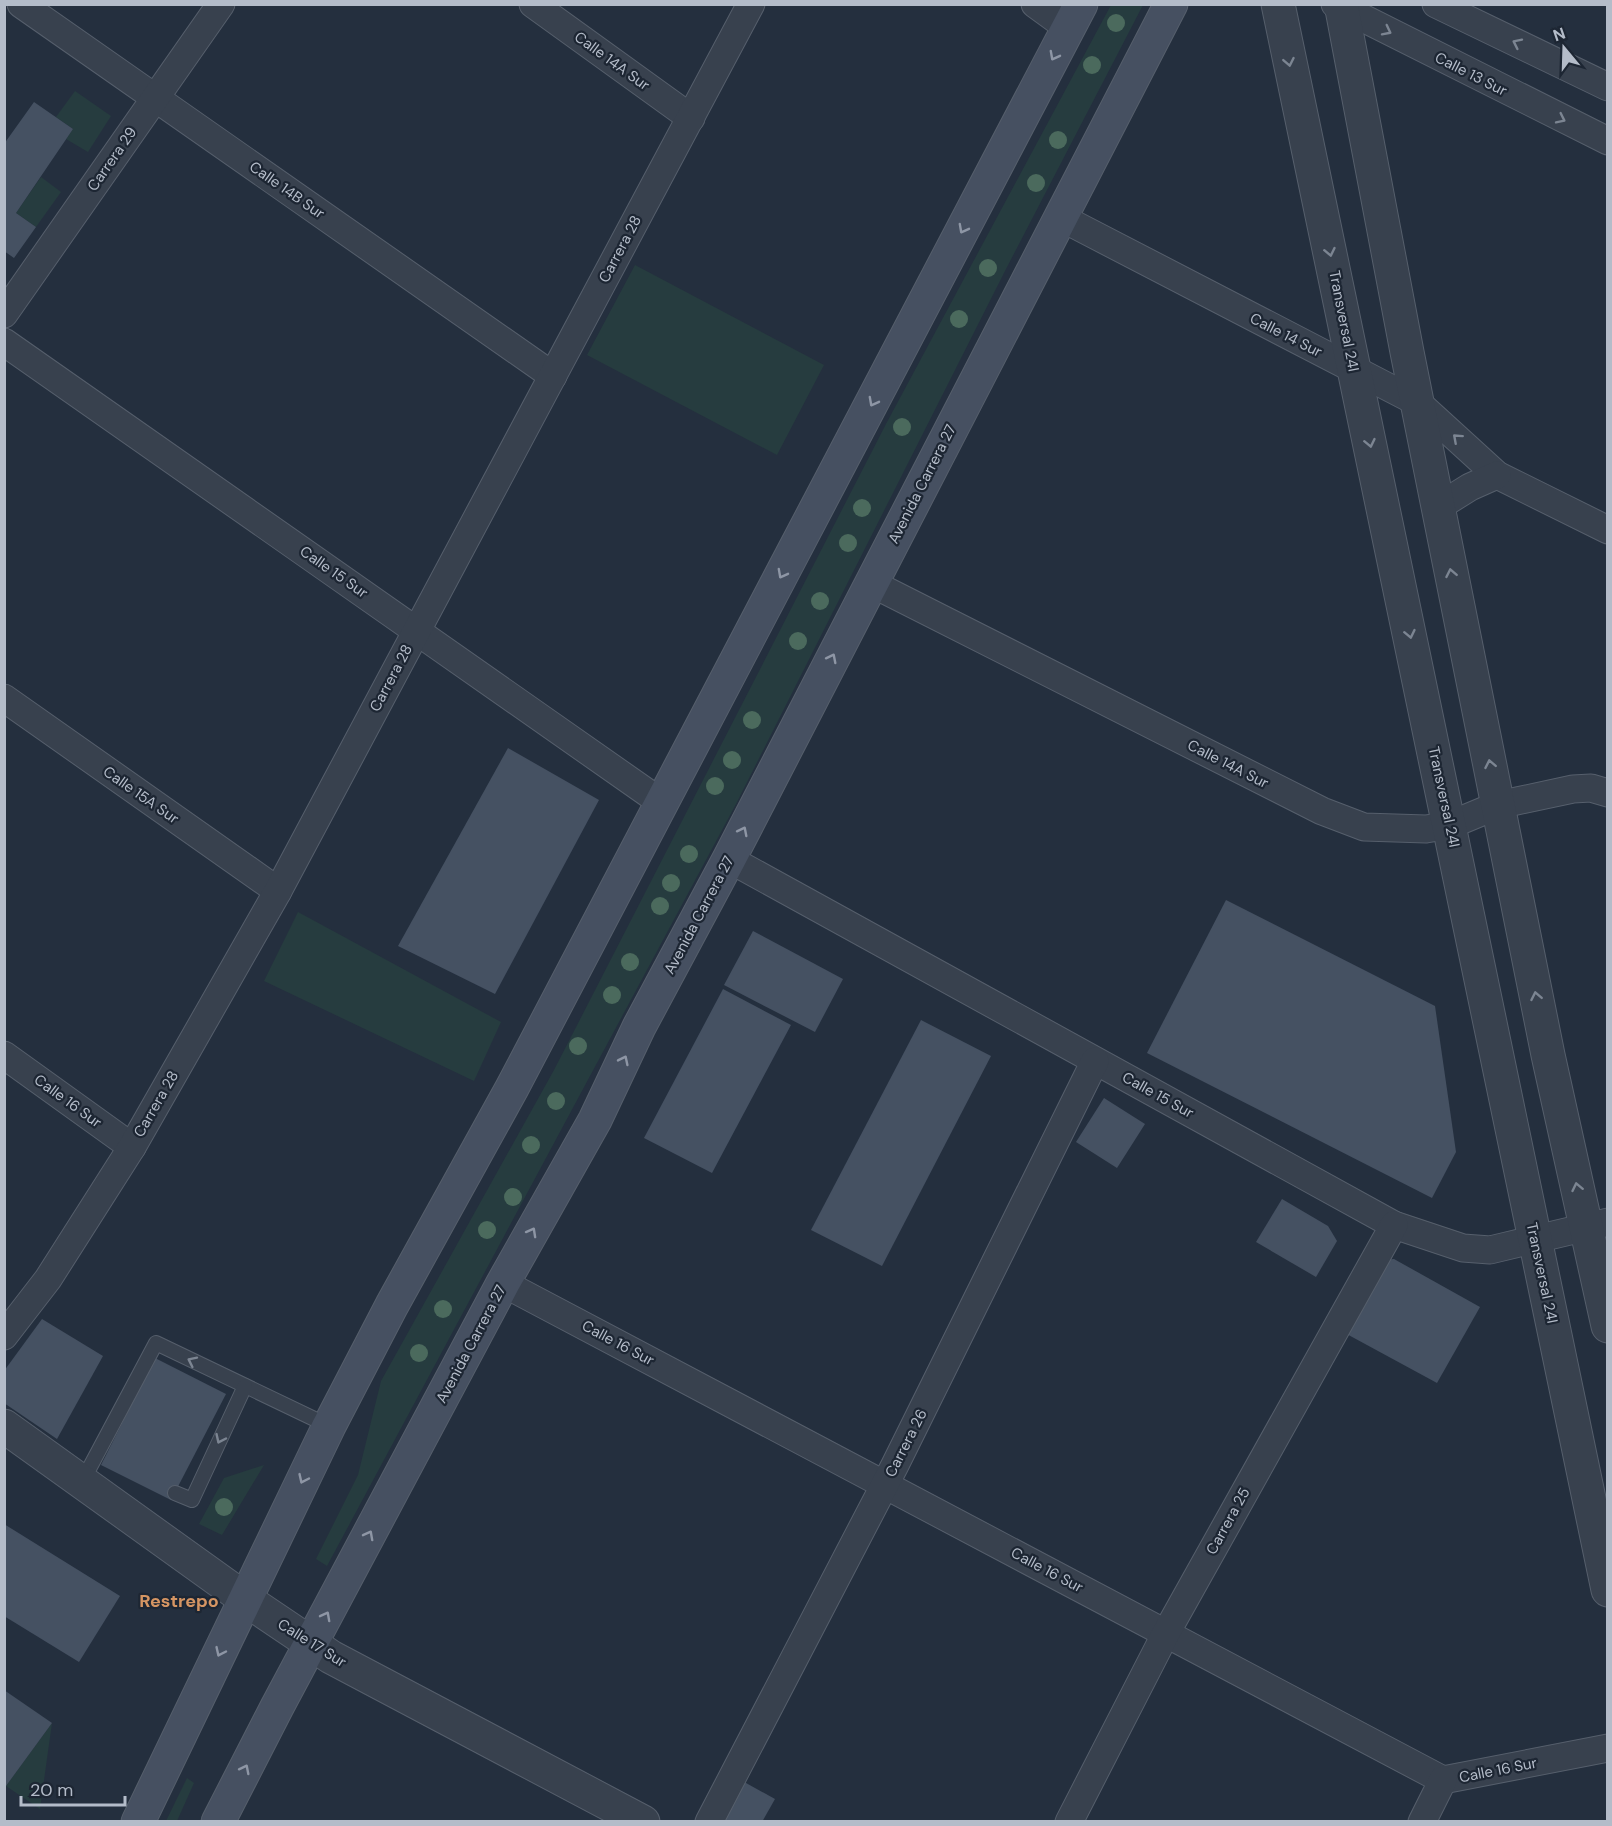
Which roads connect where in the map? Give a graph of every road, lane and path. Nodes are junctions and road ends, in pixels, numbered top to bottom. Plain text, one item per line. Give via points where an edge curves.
1 (21, 4) edge
2 (221, 4) edge
3 (533, 4) edge
4 (751, 4) edge
5 (1035, 4) edge
6 (1171, 4) edge
7 (1278, 4) edge
8 (1436, 4) edge
9 (1340, 6) edge
10 (1075, 16) edge
11 (1608, 87) edge
12 (155, 98) junction
13 (691, 118) junction
14 (1608, 141) edge
15 (1060, 217) junction
16 (4, 314) edge
17 (4, 342) edge
18 (1354, 370) junction
19 (553, 376) junction
20 (1417, 402) junction
21 (1497, 475) junction
22 (1438, 507) junction
23 (1608, 530) edge
24 (871, 583) junction
25 (417, 630) junction
26 (4, 698) edge
27 (1608, 793) edge
28 (662, 803) junction
29 (1498, 805) junction
30 (1450, 825) junction
31 (729, 859) junction
32 (278, 891) junction
33 (4, 1055) edge
34 (1095, 1061) junction
35 (132, 1147) junction
36 (1394, 1225) junction
37 (1597, 1225) edge
38 (1535, 1240) junction
39 (503, 1283) junction
40 (1608, 1326) edge
41 (4, 1336) edge
42 (245, 1386) junction
43 (4, 1426) edge
44 (329, 1426) junction
45 (81, 1483) junction
46 (885, 1484) junction
47 (175, 1493) dead end
48 (1608, 1590) edge
49 (245, 1599) junction
50 (1166, 1633) junction
51 (311, 1644) junction
52 (1608, 1748) edge
53 (1443, 1780) junction
54 (138, 1821) edge
55 (218, 1821) edge
56 (643, 1821) edge
57 (709, 1821) edge
58 (1069, 1821) edge
59 (1422, 1821) edge

1 - 12 street, Calle 14B Sur
2 - 12 street, Carrera 29
3 - 13 street, Calle 14A Sur
4 - 13 street, Carrera 28
5 - 10 street
6 - 15 main road, Avenida Carrera 27
7 -> 18 street, Transversal 24I
11 -> 8 street
9 -> 14 street, Calle 13 Sur
9 - 20 street
10 -> 28 main road
12 - 16 street, Carrera 29
12 - 19 street, Calle 14B Sur
13 - 19 street, Carrera 28
15 - 18 street, Calle 14 Sur
15 - 24 main road, Avenida Carrera 27
17 - 25 street, Calle 15 Sur
18 - 20 street, Calle 14 Sur
18 -> 30 street, Transversal 24I
19 - 25 street, Carrera 28
21 -> 20 street, Calle 14 Sur
20 - 22 street
21 - 22 street
21 - 23 street, Calle 14 Sur
29 -> 22 street
24 - 30 street, Calle 14A Sur via 1322,811 1364,827 1426,829
31 -> 24 main road, Avenida Carrera 27
25 - 28 street, Calle 15 Sur
25 - 32 street, Carrera 28
26 - 32 street, Calle 15A Sur
27 - 29 street, Calle 14A Sur via 1591,788 1573,789
28 - 44 main road
29 - 30 street, Calle 14A Sur
37 -> 29 street via 1546,1044
30 - 38 street, Transversal 24I
31 - 34 street, Calle 15 Sur
39 -> 31 main road, Avenida Carrera 27 via 595,1120 639,1027
32 - 35 street, Carrera 28
33 - 35 street, Calle 16 Sur
34 - 36 street, Calle 15 Sur
34 - 46 street, Carrera 26
35 - 41 street, Carrera 28 via 48,1279
36 - 38 street, Calle 15 Sur via 1463,1248 1491,1250
36 - 50 street, Carrera 25
37 - 38 street, Calle 15 Sur
37 - 40 street
38 - 48 street, Transversal 24I
39 - 46 street, Calle 16 Sur
51 -> 39 main road, Avenida Carrera 27
42 - 44 lane
42 -> 45 lane via 156,1343 100,1457
42 -> 47 lane via 192,1500
43 - 45 street, Calle 17 Sur
44 -> 49 main road
45 - 49 street, Calle 17 Sur
46 - 50 street, Calle 16 Sur
46 - 57 street, Carrera 26
49 - 51 street, Calle 17 Sur
49 -> 54 main road
50 - 53 street, Calle 16 Sur
50 - 58 street, Carrera 25
55 -> 51 main road, Avenida Carrera 27
51 - 56 street, Calle 17 Sur
52 - 53 street, Calle 16 Sur
53 - 59 street

